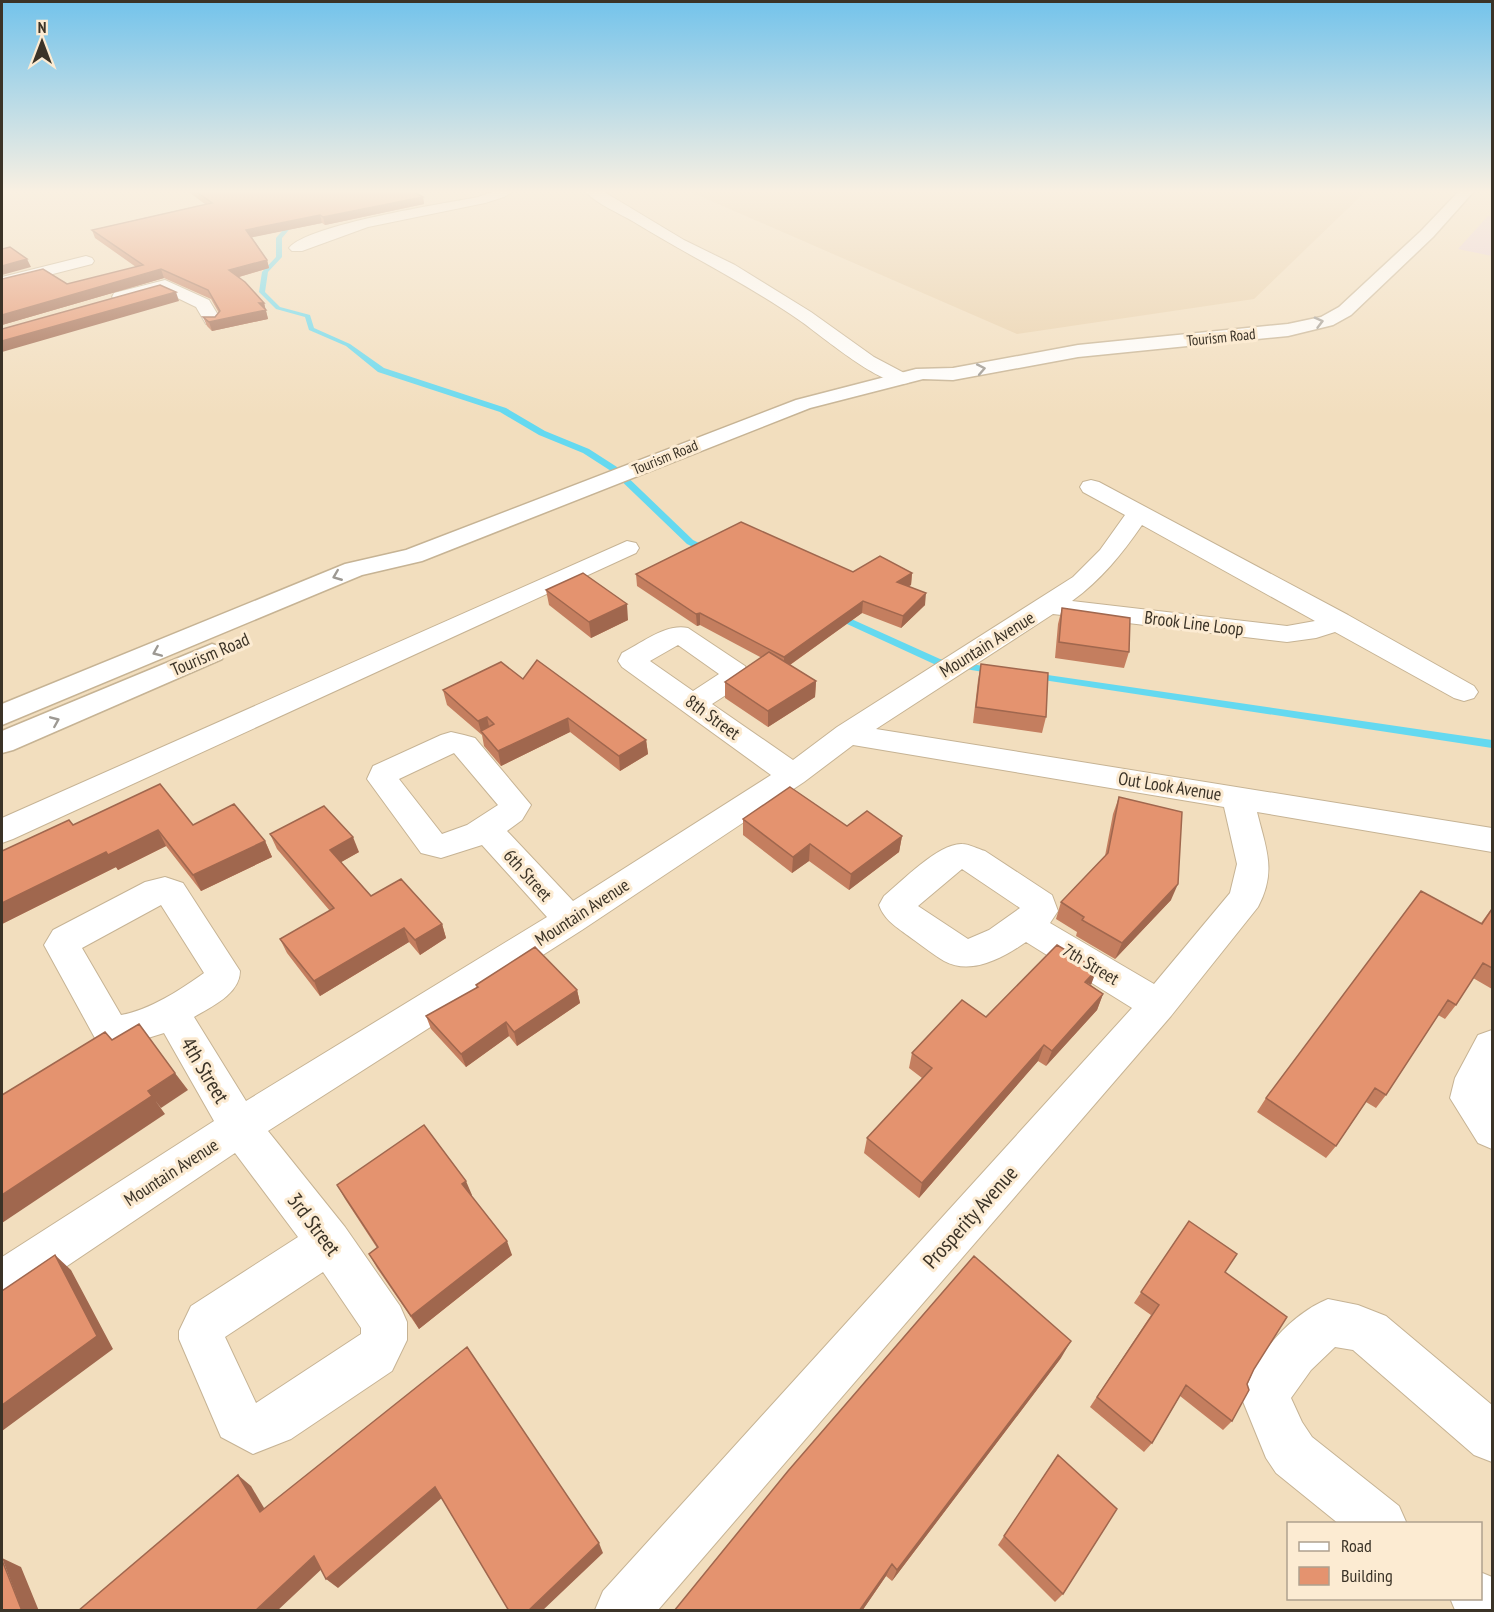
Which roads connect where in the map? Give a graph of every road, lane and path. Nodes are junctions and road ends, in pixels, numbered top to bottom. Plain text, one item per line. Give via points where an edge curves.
1 (69, 265) edge
2 (723, 265) edge
3 (1393, 265) edge
4 (2, 282) edge
5 (106, 301) edge
6 (1311, 307) dead end
7 (212, 320) edge
8 (923, 373) junction
9 (901, 379) junction
10 (1091, 487) dead end
11 (1138, 514) junction
12 (627, 548) dead end
13 (413, 556) junction
14 (1048, 606) junction
15 (1339, 621) junction
16 (1464, 692) dead end
17 (693, 703) junction
18 (2, 715) edge
19 (848, 734) junction
20 (2, 743) edge
21 (793, 775) junction
22 (1237, 797) junction
23 (486, 829) dead end
24 (2, 831) edge
25 (1492, 840) edge
26 (570, 921) junction
27 (1024, 924) dead end
28 (1158, 1005) junction
29 (171, 1012) dead end
30 (1492, 1047) edge
31 (240, 1127) junction
32 (1492, 1130) edge
33 (329, 1242) junction
34 (2, 1283) edge
35 (1492, 1437) edge
36 (1379, 1522) edge
37 (1478, 1600) edge
38 (1492, 1606) edge
39 (622, 1611) edge

1 - 4 street
2 - 9 street via 805,316 867,361
8 -> 3 main road, Tourism Road via 953,374 1078,351 1288,330 1327,321 1345,310
5 - 7 street via 165,285 203,304
6 - 8 main road, Tourism Road via 1268,322 1060,342 991,353 939,362
8 - 9 main road, Tourism Road
9 - 13 main road, Tourism Road via 803,404
10 - 11 street
11 - 14 street, Mountain Avenue via 1109,555 1082,582
11 - 15 street
12 - 24 street
13 -> 18 main road, Tourism Road via 354,569
20 -> 13 main road, Tourism Road via 380,580
14 - 15 street, Brook Line Loop via 1287,634 1316,630
14 - 19 street, Mountain Avenue
15 - 16 street
17 - 17 street, 8th Street via 632,660 634,657 679,634 735,672 736,676
17 - 21 street, 8th Street
19 - 21 street, Mountain Avenue
19 - 22 street, Out Look Avenue
21 - 26 street, Mountain Avenue
22 - 25 street, Out Look Avenue
22 - 28 street, Prosperity Avenue via 1254,864 1246,898
23 - 26 street, 6th Street
26 - 31 street, Mountain Avenue
27 - 28 street, 7th Street
28 - 39 street, Prosperity Avenue
29 - 31 street, 4th Street
30 - 32 street via 1475,1078 1470,1098
31 - 33 street, 3rd Street
31 - 34 street, Mountain Avenue
33 - 33 street, 3rd Street via 207,1322 202,1331 238,1420 253,1429 274,1422 375,1354 384,1340 384,1322
35 - 36 street via 1369,1333 1328,1322 1294,1353 1264,1394 1294,1455
37 - 38 street

